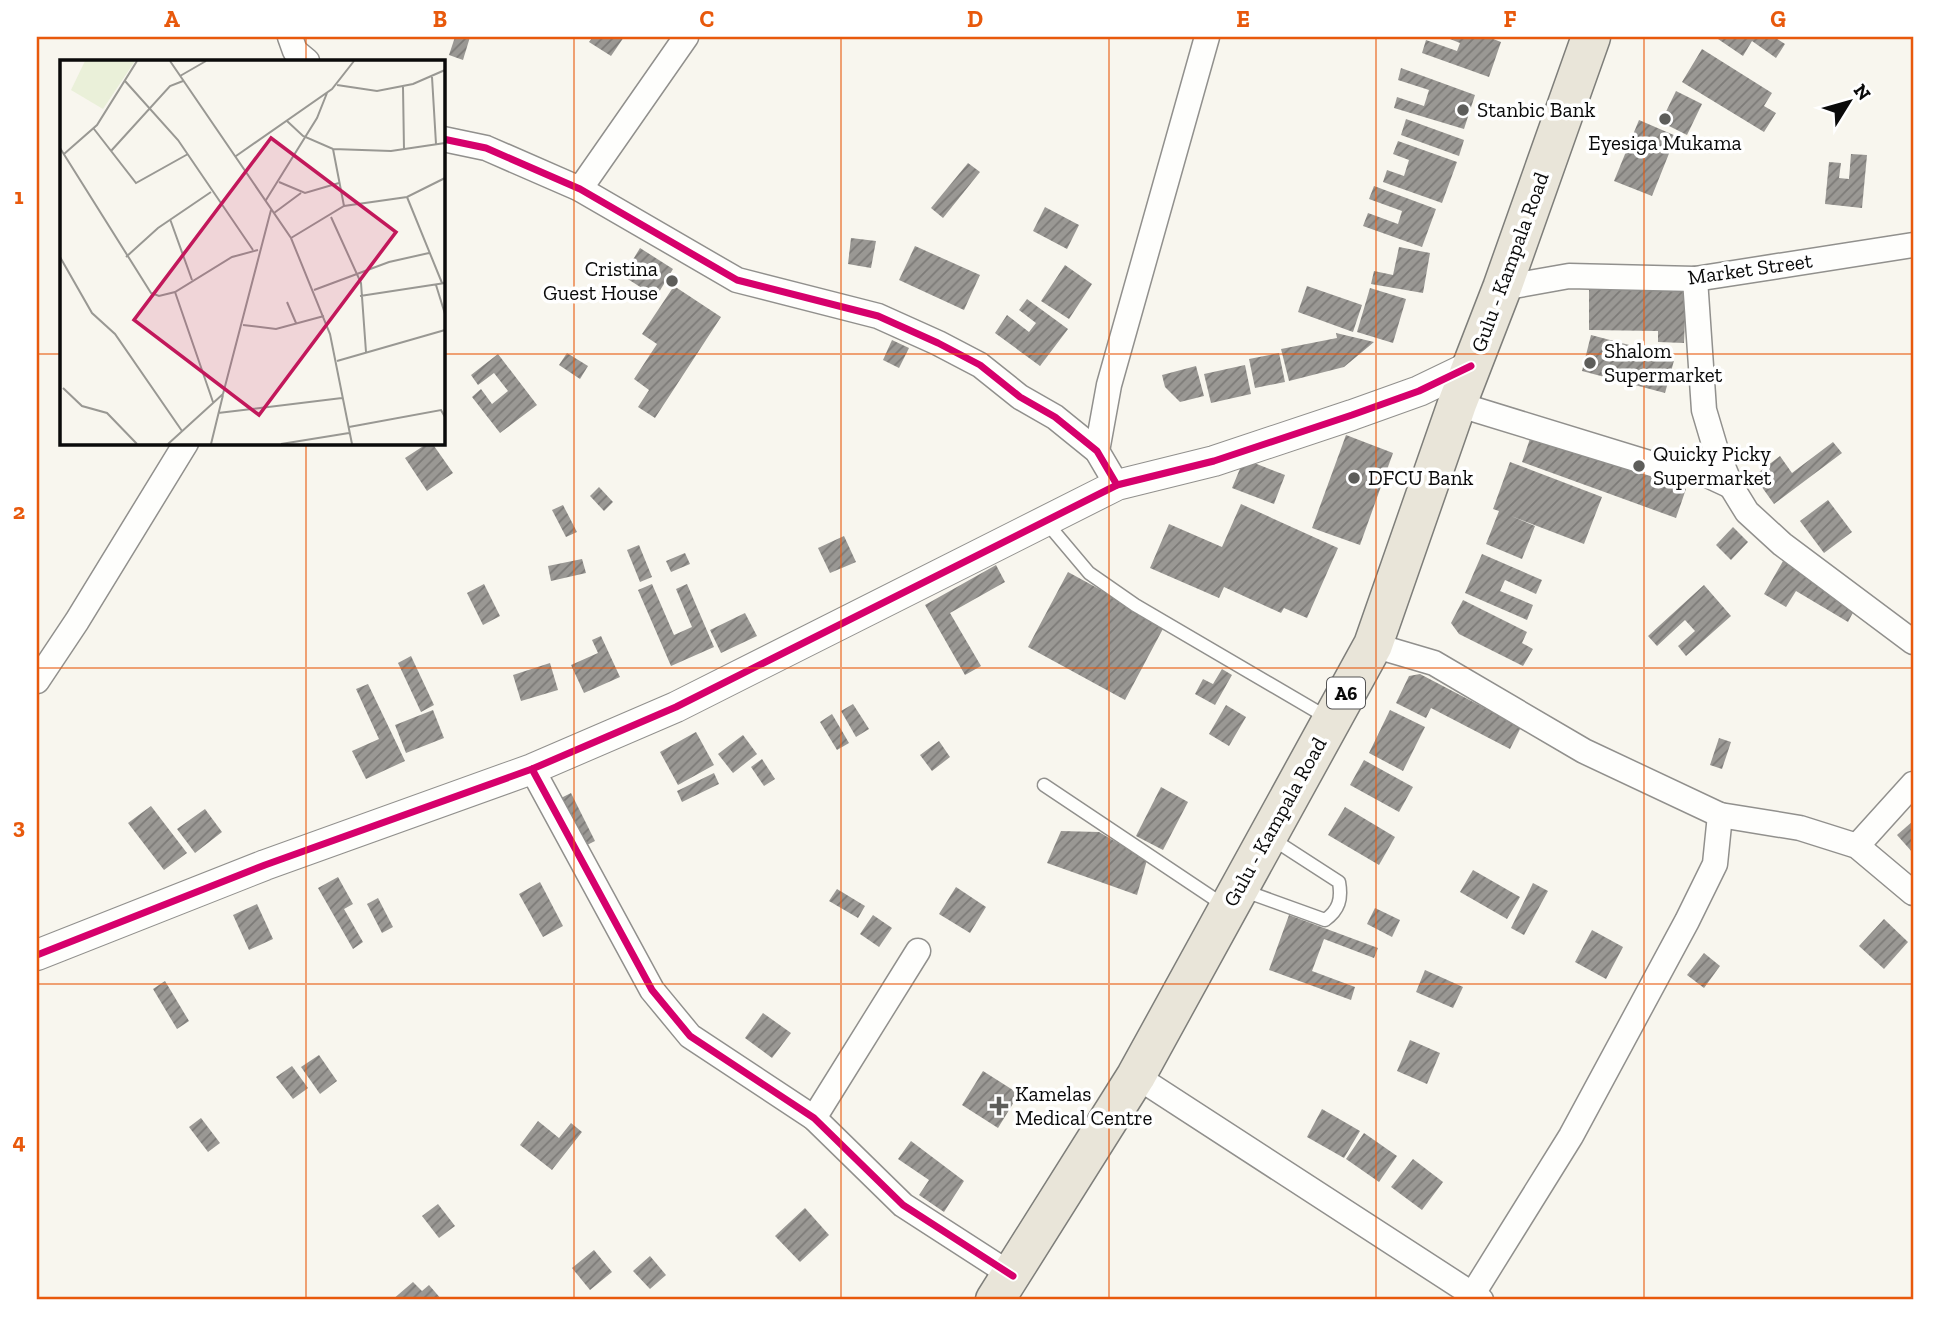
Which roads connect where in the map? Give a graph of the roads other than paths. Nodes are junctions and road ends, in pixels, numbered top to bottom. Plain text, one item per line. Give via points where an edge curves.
1 (290, 37) edge
2 (686, 37) edge
3 (1207, 37) edge
4 (1591, 37) edge
5 (306, 60) edge
6 (444, 139) edge
7 (580, 189) junction
8 (1913, 246) edge
9 (1695, 279) junction
10 (1502, 288) junction
11 (1471, 366) junction
12 (1457, 404) junction
13 (185, 444) edge
14 (1097, 451) junction
15 (1117, 485) junction
16 (1731, 486) junction
17 (1046, 522) junction
18 (1913, 642) edge
19 (1373, 645) junction
20 (37, 681) edge
21 (1332, 720) junction
22 (532, 769) junction
23 (1913, 784) edge
24 (1044, 785) dead end
25 (1720, 815) junction
26 (1268, 836) junction
27 (1857, 846) junction
28 (1913, 892) edge
29 (1233, 898) junction
30 (918, 951) dead end
31 (37, 955) edge
32 (1136, 1076) junction
33 (814, 1118) junction
34 (1004, 1288) edge
35 (1474, 1299) edge

1 - 5 street via 295,51
2 - 7 street
3 - 14 street via 1109,385
4 - 10 main road, Gulu - Kampala Road / A6
6 - 7 street via 486,148
7 - 14 street via 737,280 878,316 938,343 981,365
8 - 9 street, Market Street
9 - 10 street, Market Street via 1569,276
9 - 16 street via 1704,410
10 - 11 main road, Gulu - Kampala Road / A6
11 - 12 main road, Gulu - Kampala Road / A6
11 - 15 street via 1419,391 1339,419 1214,461
12 - 16 street via 1675,471 1703,473
12 - 19 main road, Gulu - Kampala Road / A6
13 - 20 street
14 - 15 street
15 - 17 street
16 - 18 street via 1747,512 1782,544
17 - 21 lane via 1089,573
17 - 22 street via 676,707
19 - 21 main road, Gulu - Kampala Road / A6
19 - 25 street via 1434,663 1584,751
21 - 26 main road, Gulu - Kampala Road / A6
22 - 31 street via 265,864
22 - 33 street via 668,1014 690,1036
23 - 27 street
24 - 29 lane
25 - 27 street via 1800,828
25 - 35 street via 1715,864 1687,921 1571,1136
26 - 29 main road, Gulu - Kampala Road / A6
26 - 29 lane via 1339,882 1341,895 1335,913 1325,920
27 - 28 street
29 - 32 main road, Gulu - Kampala Road / A6
30 - 33 street
32 - 34 main road, Gulu - Kampala Road / A6
32 - 35 street
33 - 34 street via 903,1205

